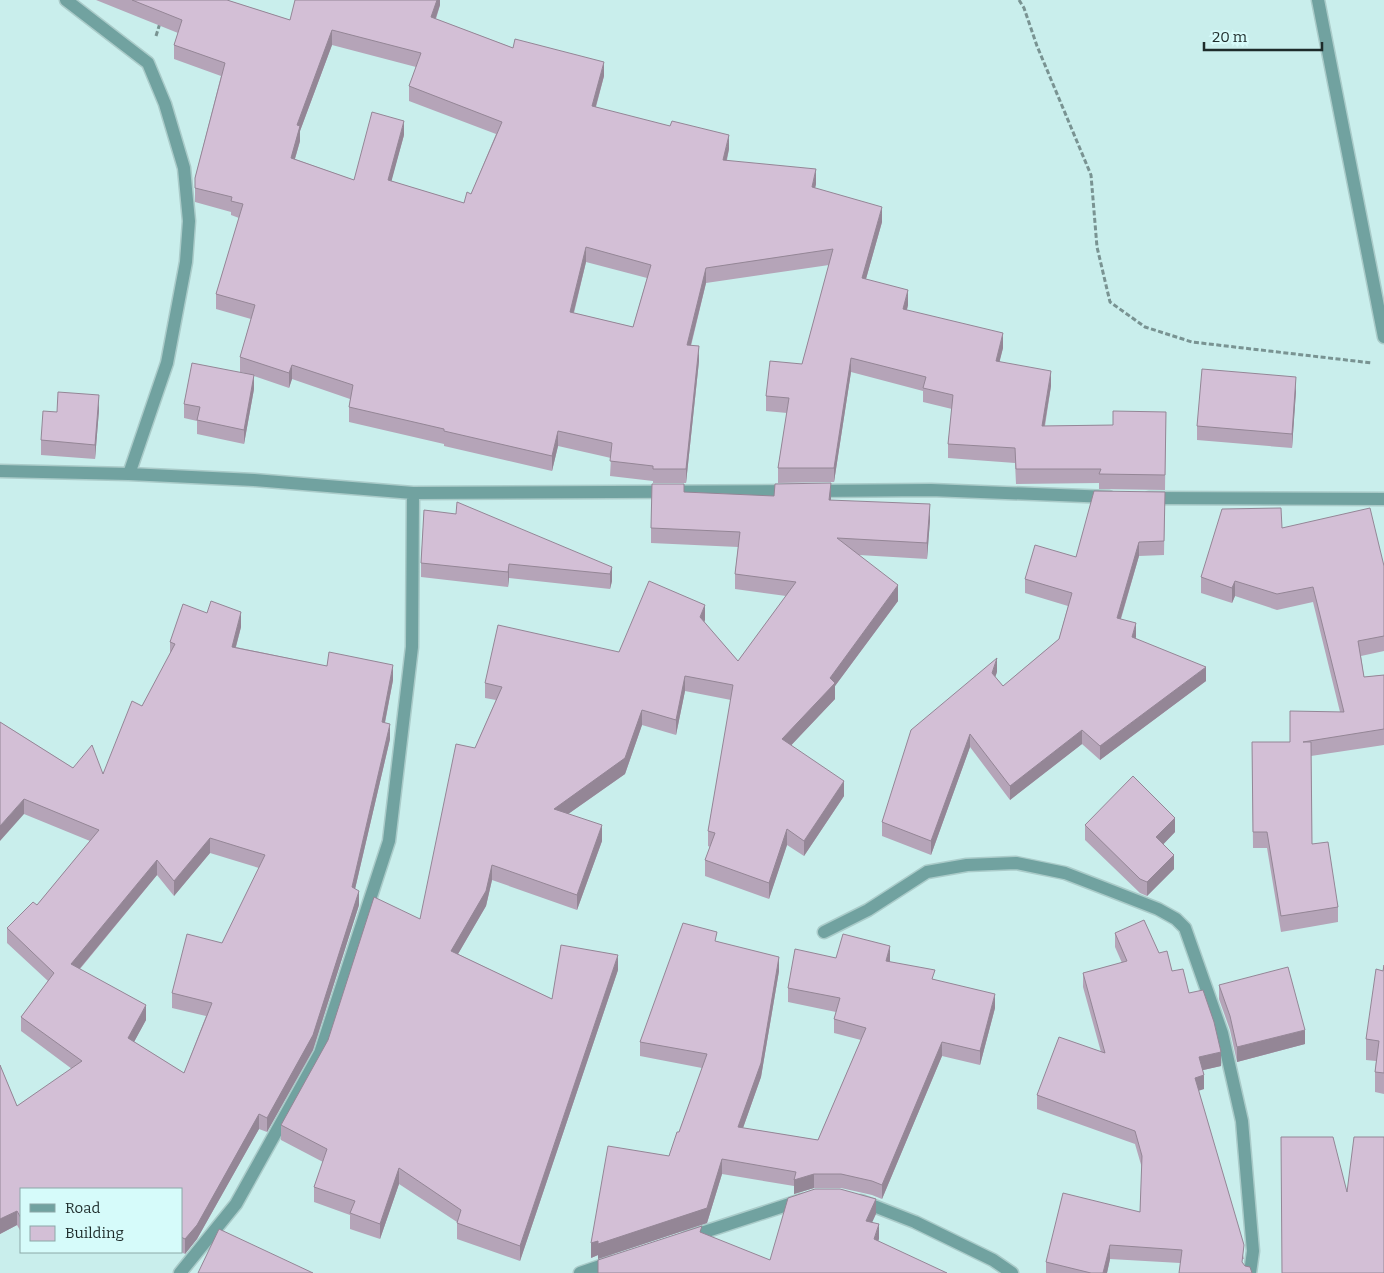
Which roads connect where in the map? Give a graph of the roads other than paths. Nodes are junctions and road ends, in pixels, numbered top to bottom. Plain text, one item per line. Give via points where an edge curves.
1 (66, 0) edge
2 (1318, 0) edge
3 (1384, 337) edge
4 (0, 471) edge
5 (129, 474) junction
6 (413, 493) junction
7 (1119, 498) edge
8 (1139, 498) edge
9 (1384, 499) edge
10 (824, 932) dead end
11 (814, 1196) edge
12 (848, 1198) edge
13 (672, 1243) edge
14 (626, 1258) edge
15 (180, 1273) edge
16 (580, 1273) edge
17 (1012, 1273) edge
18 (1250, 1273) edge

1 - 5 street via 148,63 165,104 184,168 189,221 186,262 167,363
2 - 3 street
4 - 5 street
5 - 6 street
6 - 7 street via 931,490
6 - 15 street via 412,647 389,841 320,1052 236,1204
8 - 9 street
10 - 18 street via 868,910 927,872 967,865 1016,863 1065,873 1176,919 1185,928 1222,1033 1242,1122 1253,1251
11 - 13 street
12 - 17 street via 870,1203 915,1222 993,1260
14 - 16 street

